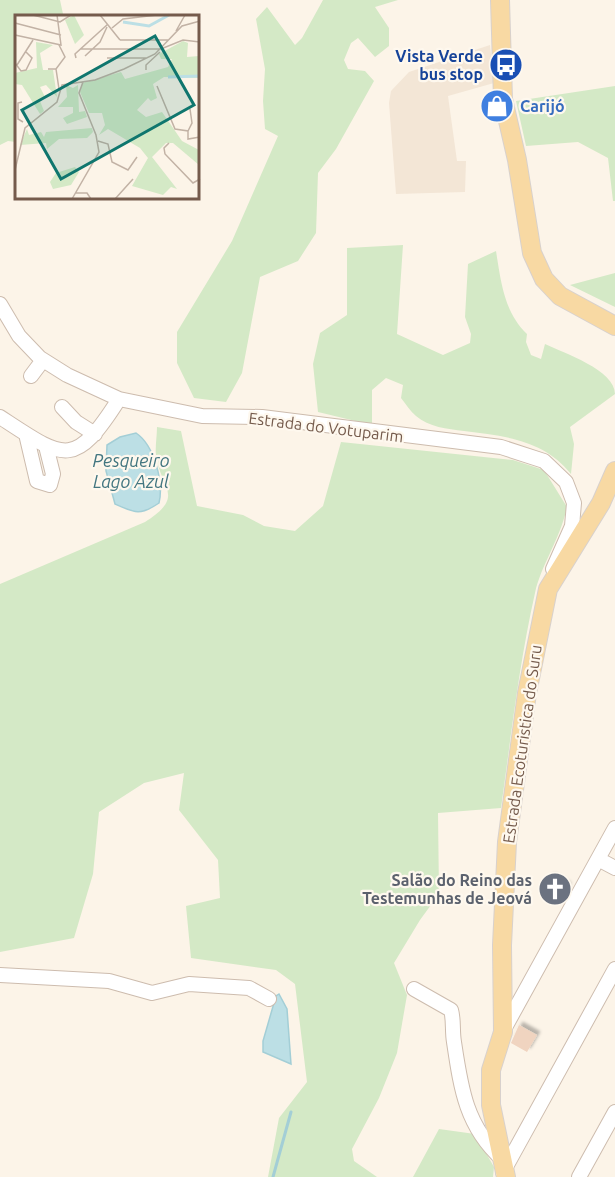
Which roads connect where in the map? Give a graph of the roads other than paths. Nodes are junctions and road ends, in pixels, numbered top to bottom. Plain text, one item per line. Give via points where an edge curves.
1 (503, 3) edge
2 (0, 304) edge
3 (615, 326) edge
4 (43, 360) junction
5 (31, 376) dead end
6 (119, 399) junction
7 (62, 407) dead end
8 (110, 413) junction
9 (0, 417) edge
10 (125, 418) dead end
11 (26, 434) junction
12 (95, 434) junction
13 (46, 446) junction
14 (615, 471) edge
15 (548, 589) junction
16 (615, 828) edge
17 (598, 859) junction
18 (615, 868) edge
19 (615, 969) edge
20 (0, 975) edge
21 (414, 989) dead end
22 (269, 999) dead end
23 (503, 1032) junction
24 (615, 1112) edge
25 (490, 1138) junction
26 (503, 1171) edge
27 (579, 1177) edge

1 - 3 main road via 502,99 517,160 532,253 544,279 560,296
2 - 4 street, Estrada do Votuparim via 19,336
4 - 5 street
4 - 6 street, Estrada do Votuparim
6 - 8 street
6 - 15 street, Estrada do Votuparim via 202,416 262,417 493,446 544,460 566,482 574,513
7 - 12 street
8 - 10 street
8 - 12 street
9 - 11 street
11 - 13 street
11 - 13 street via 37,481 50,485 54,474
12 - 13 street via 75,449 63,451
14 - 15 main road, Estrada Ecoturistica do Suru via 601,503
15 - 23 main road, Estrada Ecoturistica do Suru via 527,693 507,842
16 - 17 street
17 - 18 street
17 - 23 street
19 - 26 street
20 - 22 street via 109,981 152,993 189,984 249,988
21 - 25 street via 451,1010 468,1114
23 - 25 main road, Estrada Ecoturistica do Suru via 491,1070
24 - 27 street
25 - 26 main road, Estrada Ecoturistica do Suru

